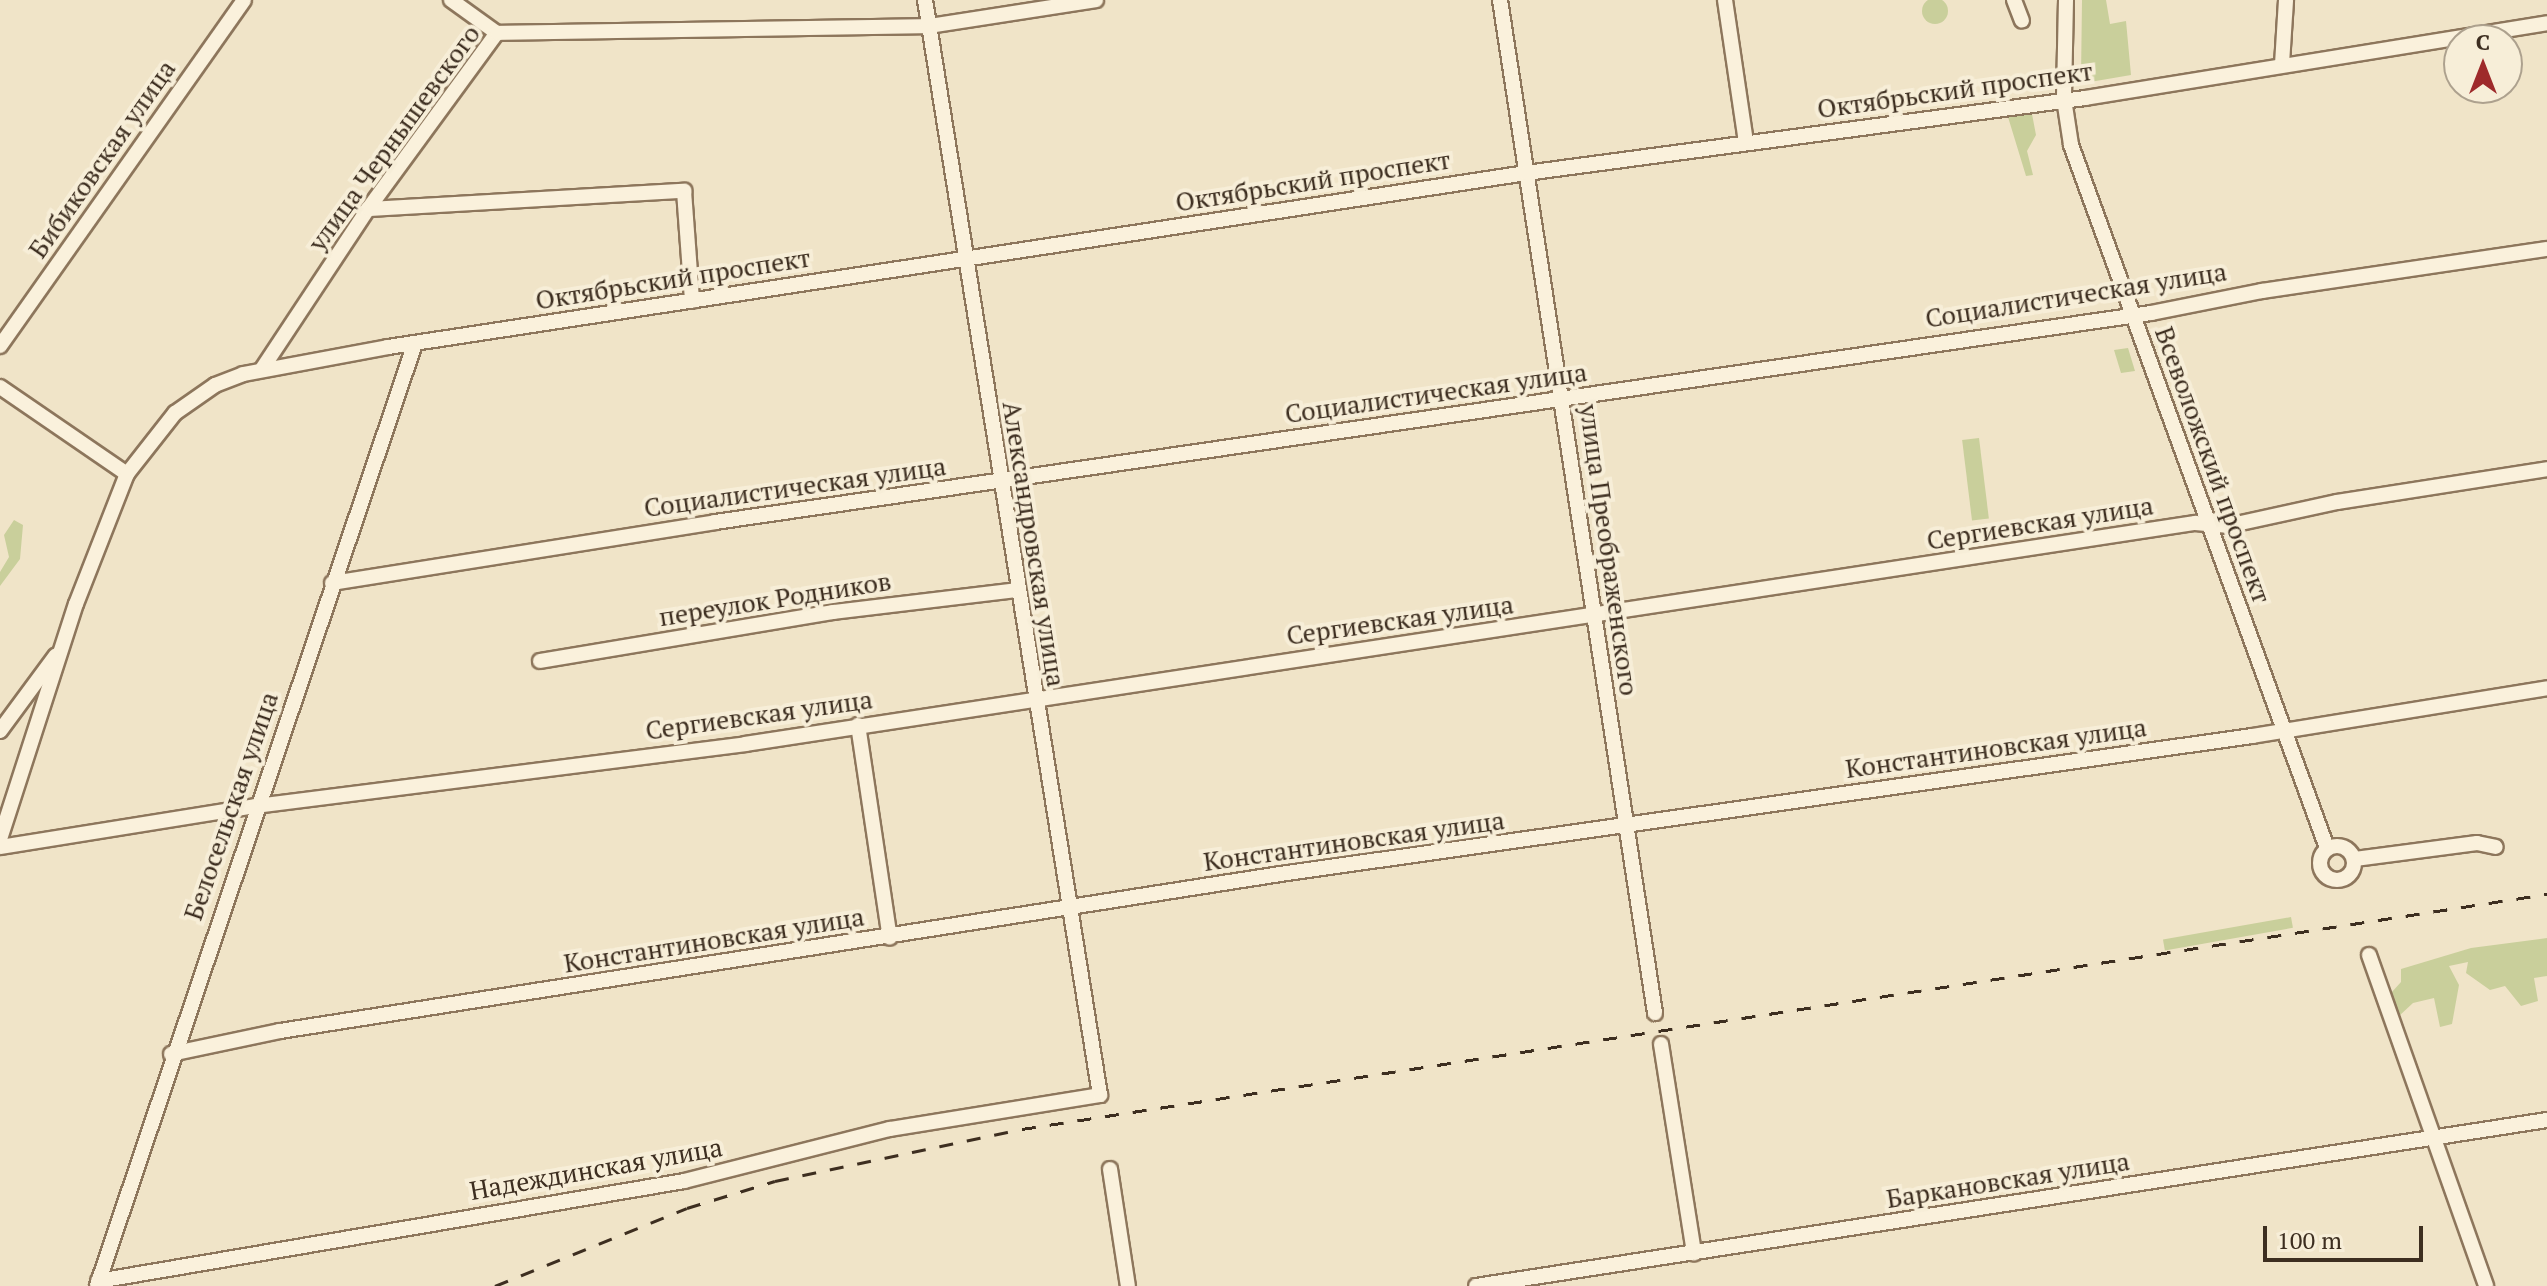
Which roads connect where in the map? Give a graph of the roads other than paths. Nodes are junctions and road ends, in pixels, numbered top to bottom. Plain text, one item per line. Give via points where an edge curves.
1 (244, 0) edge
2 (451, 0) edge
3 (925, 0) edge
4 (1096, 0) edge
5 (1500, 0) edge
6 (1725, 0) edge
7 (2014, 0) edge
8 (2066, 0) edge
9 (2286, 0) edge
10 (2022, 21) dead end
11 (2547, 23) edge
12 (929, 26) junction
13 (497, 33) junction
14 (2282, 64) junction
15 (2064, 99) junction
16 (1746, 142) junction
17 (1526, 173) junction
18 (368, 209) junction
19 (2547, 249) edge
20 (967, 259) junction
21 (692, 301) junction
22 (2132, 313) junction
23 (415, 343) junction
24 (0, 346) edge
25 (261, 370) junction
26 (0, 387) edge
27 (1563, 399) junction
28 (2547, 469) edge
29 (127, 474) junction
30 (1001, 481) junction
31 (2209, 524) junction
32 (332, 583) junction
33 (1018, 590) junction
34 (1595, 616) junction
35 (65, 642) junction
36 (540, 661) dead end
37 (2547, 688) edge
38 (1034, 696) junction
39 (858, 725) junction
40 (2282, 730) junction
41 (0, 731) edge
42 (256, 806) junction
43 (1625, 825) junction
44 (0, 839) edge
45 (0, 847) edge
46 (2496, 847) dead end
47 (2327, 848) junction
48 (2355, 859) junction
49 (1068, 910) junction
50 (890, 938) junction
51 (2369, 955) dead end
52 (1655, 1013) dead end
53 (1661, 1044) dead end
54 (171, 1054) junction
55 (1100, 1095) joint
56 (2546, 1118) edge
57 (2432, 1138) junction
58 (1110, 1169) dead end
59 (1694, 1253) junction
60 (97, 1283) edge
61 (1128, 1286) edge
62 (1476, 1286) edge
63 (2486, 1286) edge

1 - 24 street, Бибиковская улица
2 - 13 street
3 - 12 street, Александровская улица
4 - 12 street, улица Чернышевского
5 - 17 street, улица Преображенского
6 - 16 street
7 - 10 street
8 - 15 street, Всеволожский проспект
9 - 14 street
11 - 14 street, Октябрьский проспект
12 - 13 street, улица Чернышевского
12 - 20 street, Александровская улица
13 - 18 street, улица Чернышевского
14 - 15 street, Октябрьский проспект
15 - 16 street, Октябрьский проспект
15 - 22 street, Всеволожский проспект via 2071,145
16 - 17 street, Октябрьский проспект
17 - 20 street, Октябрьский проспект
17 - 27 street, улица Преображенского
18 - 21 street via 684,191
18 - 25 street, улица Чернышевского
19 - 22 street, Социалистическая улица
20 - 21 street, Октябрьский проспект
20 - 30 street, Александровская улица
21 - 23 street, Октябрьский проспект
22 - 27 street, Социалистическая улица
22 - 31 street, Всеволожский проспект
23 - 25 street, Октябрьский проспект
23 - 32 street, Белосельская улица
25 - 29 street, Октябрьский проспект via 215,385 193,399
26 - 29 street
27 - 30 street, Социалистическая улица
27 - 34 street, улица Преображенского
28 - 31 street, Сергиевская улица via 2337,502 2227,526
29 - 35 street, Октябрьский проспект
30 - 32 street, Социалистическая улица
30 - 33 street, Александровская улица
31 - 34 street, Сергиевская улица
31 - 40 street, Всеволожский проспект
32 - 42 street, Белосельская улица
33 - 36 street, переулок Родников via 833,612
33 - 38 street, Александровская улица
34 - 38 street, Сергиевская улица
34 - 43 street, улица Преображенского
35 - 41 street
35 - 44 street
37 - 40 street, Константиновская улица
38 - 39 street, Сергиевская улица
38 - 49 street, Александровская улица
39 - 42 street, Сергиевская улица
39 - 50 street
40 - 43 street, Константиновская улица
40 - 47 street, Всеволожский проспект
42 - 45 street, Сергиевская улица
42 - 54 street, Белосельская улица
43 - 49 street, Константиновская улица
43 - 52 street, улица Преображенского
46 - 48 street via 2477,843
47 - 48 street via 2347,848
47 - 48 street via 2319,865 2330,879 2349,874
49 - 50 street, Константиновская улица
49 - 55 street, Александровская улица
50 - 54 street, Константиновская улица via 280,1031
51 - 57 street
53 - 59 street
54 - 60 street, Белосельская улица
55 - 60 street, Надеждинская улица via 837,1140 684,1181
56 - 57 street, Баркановская улица
57 - 59 street, Баркановская улица
57 - 63 street
58 - 61 street
59 - 62 street, Баркановская улица

